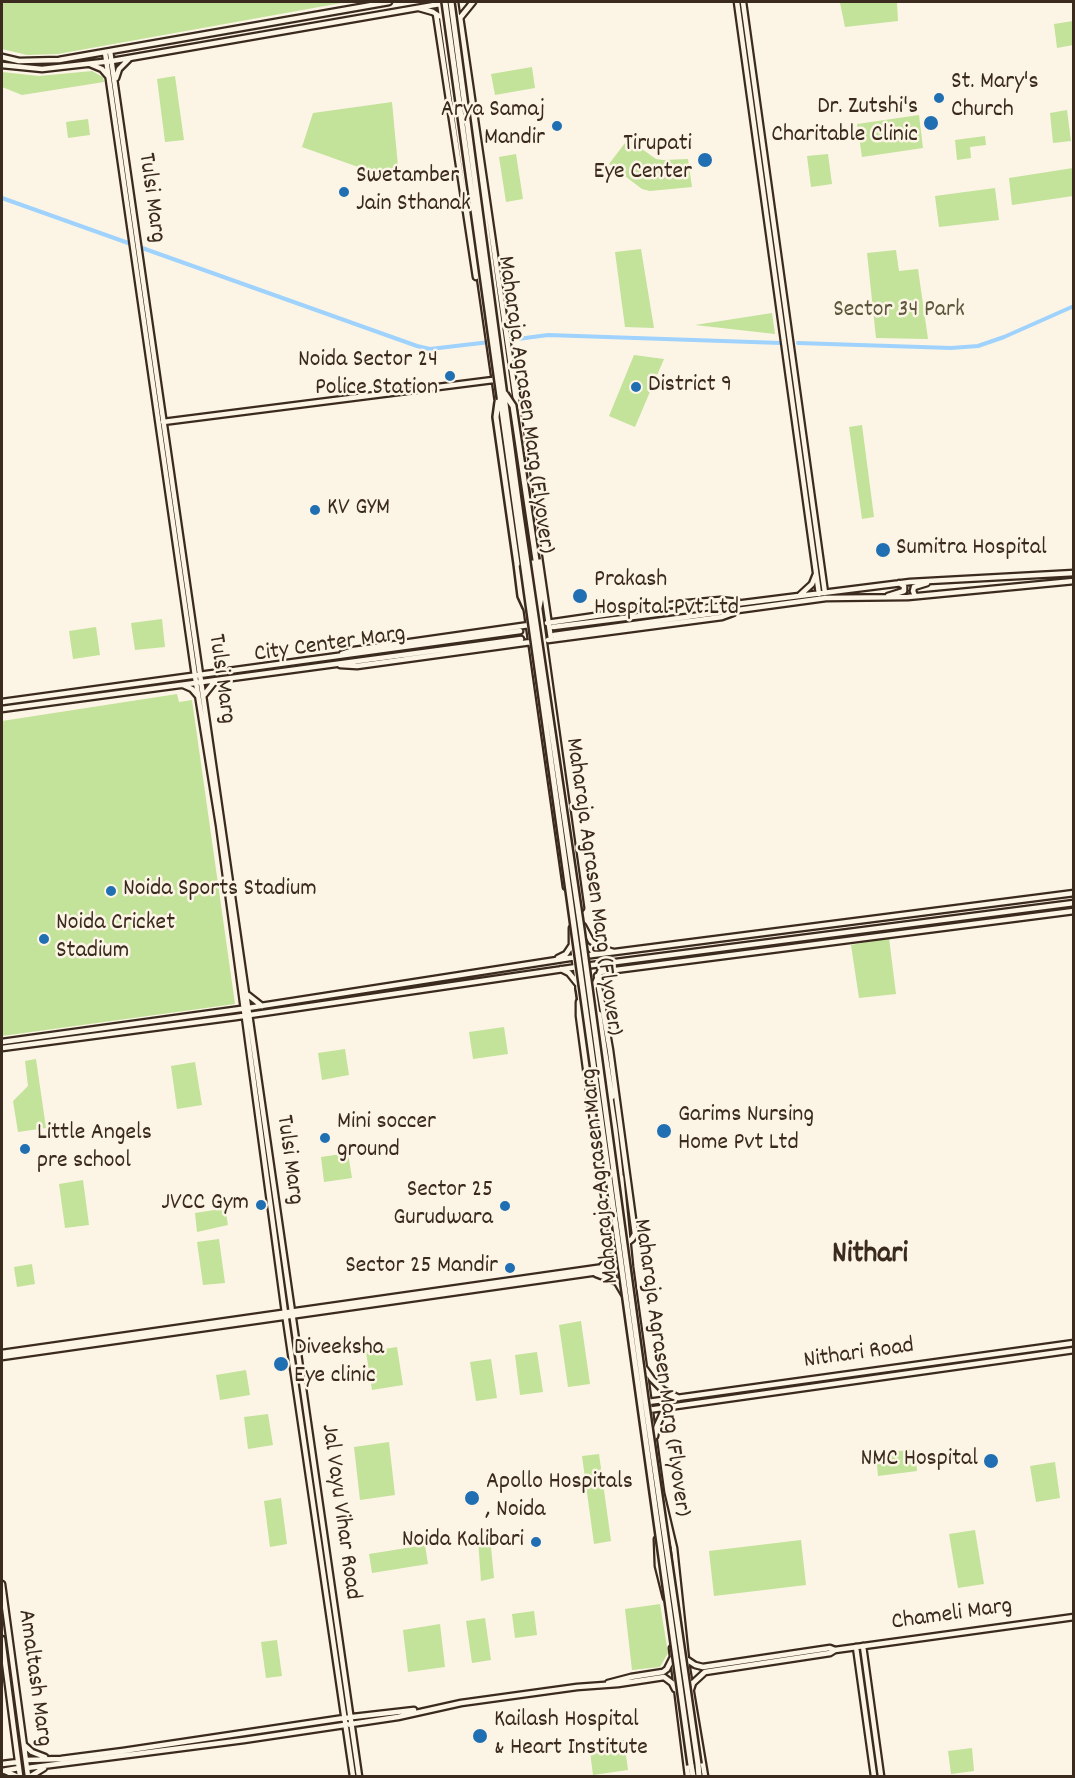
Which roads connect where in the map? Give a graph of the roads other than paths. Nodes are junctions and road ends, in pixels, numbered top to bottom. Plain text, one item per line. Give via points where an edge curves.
1 (389, 2) edge
2 (442, 2) edge
3 (453, 2) edge
4 (473, 2) edge
5 (737, 2) edge
6 (743, 2) edge
7 (415, 8) junction
8 (436, 14) junction
9 (460, 16) junction
10 (458, 24) junction
11 (444, 26) junction
12 (108, 52) junction
13 (2, 57) edge
14 (132, 57) junction
15 (109, 61) junction
16 (89, 64) junction
17 (2, 65) edge
18 (112, 79) junction
19 (468, 98) junction
20 (455, 100) junction
21 (488, 240) junction
22 (474, 242) junction
23 (486, 326) junction
24 (493, 380) junction
25 (501, 393) junction
26 (161, 422) junction
27 (531, 552) junction
28 (519, 554) junction
29 (816, 572) junction
30 (1074, 573) edge
31 (932, 581) junction
32 (1074, 581) edge
33 (899, 583) junction
34 (822, 593) junction
35 (797, 596) junction
36 (915, 596) junction
37 (885, 597) junction
38 (526, 607) junction
39 (539, 607) junction
40 (542, 624) junction
41 (529, 625) junction
42 (551, 625) junction
43 (520, 631) dead end
44 (552, 637) junction
45 (521, 639) dead end
46 (544, 640) junction
47 (531, 642) junction
48 (328, 661) junction
49 (200, 664) junction
50 (210, 674) junction
51 (198, 676) junction
52 (216, 681) junction
53 (200, 683) junction
54 (182, 685) junction
55 (202, 697) junction
56 (2, 702) edge
57 (2, 710) edge
58 (560, 758) junction
59 (548, 761) junction
60 (221, 825) junction
61 (1074, 893) edge
62 (1074, 903) edge
63 (1074, 911) edge
64 (583, 926) junction
65 (572, 941) junction
66 (615, 952) junction
67 (590, 956) junction
68 (574, 957) junction
69 (553, 961) junction
70 (617, 962) junction
71 (590, 965) junction
72 (575, 967) junction
73 (560, 969) junction
74 (598, 974) junction
75 (579, 988) junction
76 (593, 988) junction
77 (246, 993) junction
78 (262, 1006) junction
79 (246, 1008) junction
80 (247, 1015) junction
81 (2, 1042) edge
82 (2, 1048) edge
83 (618, 1195) junction
84 (615, 1215) junction
85 (627, 1243) junction
86 (615, 1249) junction
87 (618, 1267) junction
88 (597, 1268) junction
89 (592, 1273) junction
90 (624, 1294) junction
91 (291, 1304) junction
92 (307, 1310) junction
93 (292, 1314) junction
94 (285, 1315) junction
95 (1074, 1343) edge
96 (1074, 1350) edge
97 (2, 1355) edge
98 (633, 1356) junction
99 (627, 1358) dead end
100 (644, 1367) junction
101 (838, 1380) junction
102 (679, 1398) junction
103 (649, 1402) junction
104 (640, 1403) junction
105 (674, 1407) junction
106 (650, 1410) junction
107 (641, 1411) junction
108 (655, 1441) junction
109 (669, 1525) junction
110 (657, 1528) junction
111 (2, 1584) edge
112 (664, 1592) junction
113 (678, 1597) junction
114 (3, 1610) edge
115 (1074, 1617) edge
116 (2, 1639) edge
117 (863, 1646) junction
118 (856, 1647) junction
119 (835, 1650) junction
120 (673, 1657) junction
121 (686, 1659) junction
122 (5, 1668) junction
123 (13, 1668) junction
124 (603, 1685) junction
125 (690, 1690) junction
126 (677, 1694) junction
127 (694, 1711) junction
128 (679, 1713) junction
129 (350, 1717) junction
130 (344, 1718) junction
131 (371, 1718) junction
132 (351, 1724) junction
133 (345, 1725) junction
134 (24, 1745) junction
135 (16, 1749) junction
136 (48, 1759) junction
137 (26, 1760) junction
138 (18, 1761) junction
139 (9, 1763) junction
140 (2, 1764) edge
141 (46, 1766) junction
142 (19, 1768) junction
143 (27, 1768) junction
144 (2, 1771) edge
145 (18, 1776) edge
146 (29, 1776) edge
147 (353, 1776) edge
148 (359, 1776) edge
149 (688, 1776) edge
150 (693, 1776) edge
151 (699, 1776) edge
152 (705, 1776) edge
153 (874, 1776) edge
154 (881, 1776) edge

1 - 12 street
2 - 7 street
2 - 11 street
2 - 25 main road, Maharaja Agrasen Marg (Flyover), bridge
3 - 10 street
3 - 25 main road, Maharaja Agrasen Marg (Flyover), bridge
4 - 9 street
5 - 29 street
6 - 34 street
7 - 8 street
7 - 14 street
8 - 11 street
8 - 23 street
9 - 10 street
9 - 42 street
10 - 19 street
11 - 20 street
12 - 13 street via 59,60 19,61
12 - 15 street, Tulsi Marg
14 - 15 street
14 - 18 street
15 - 16 street
15 - 18 street, Tulsi Marg
16 - 17 street via 42,69
16 - 18 street
18 - 26 street, Tulsi Marg
19 - 20 street
19 - 21 street
20 - 22 street
21 - 22 street
21 - 27 street
22 - 23 street
23 - 24 street, bridge
24 - 26 street
24 - 28 street
25 - 38 main road, bridge via 496,417 521,596
25 - 39 main road, bridge via 513,406 542,597
25 - 83 main road, Maharaja Agrasen Marg (Flyover), bridge
25 - 84 main road, Maharaja Agrasen Marg (Flyover), bridge
26 - 49 street, Tulsi Marg
26 - 51 street, Tulsi Marg
27 - 28 street
27 - 39 street
28 - 38 street
29 - 34 street
29 - 35 street via 812,584
30 - 31 street
31 - 33 street
31 - 36 street via 914,587
32 - 36 street
33 - 34 street
33 - 37 street via 904,591
34 - 35 street
35 - 42 street via 677,604
36 - 37 street
37 - 44 street via 826,598 738,610 722,617
38 - 41 street
39 - 40 street
40 - 42 street
40 - 46 street
41 - 47 street
41 - 48 street via 354,650
42 - 44 street
43 - 48 street, City Center Marg
44 - 46 street
45 - 48 street, City Center Marg
46 - 58 street
47 - 48 street via 357,666
47 - 59 street
48 - 50 street, City Center Marg
48 - 52 street, City Center Marg
49 - 50 street
49 - 51 street, Tulsi Marg
50 - 51 street, City Center Marg
51 - 53 street, Tulsi Marg
51 - 56 street, City Center Marg
52 - 53 street, City Center Marg
52 - 55 street
53 - 54 street, City Center Marg
53 - 55 street, Tulsi Marg
54 - 55 street
54 - 57 street, City Center Marg
55 - 60 street, Tulsi Marg
58 - 59 street
58 - 64 street
59 - 65 street, Maharaja Agrasen Marg
60 - 77 street, Tulsi Marg
60 - 79 street, Tulsi Marg
61 - 66 street
62 - 70 street
63 - 74 street
64 - 66 street via 591,941
64 - 67 street
65 - 68 street, Maharaja Agrasen Marg
65 - 69 street via 569,951
66 - 67 street
67 - 68 street
67 - 71 street, Maharaja Agrasen Marg
68 - 69 street
68 - 72 street, Maharaja Agrasen Marg
69 - 78 street
70 - 71 street
70 - 74 street
71 - 72 street
71 - 76 street, Maharaja Agrasen Marg
72 - 73 street
72 - 75 street, Maharaja Agrasen Marg
73 - 75 street via 575,979
73 - 80 street
74 - 76 street
74 - 85 street via 635,1234
75 - 84 main road, bridge via 608,1196
75 - 86 street, Maharaja Agrasen Marg via 584,1059
76 - 83 main road, bridge via 620,1174
76 - 85 street, Maharaja Agrasen Marg via 603,1029
77 - 78 street
77 - 79 street, Tulsi Marg
78 - 79 street
79 - 80 street, Tulsi Marg
79 - 81 street
80 - 82 street
80 - 91 street, Tulsi Marg
80 - 94 street, Tulsi Marg
83 - 151 main road, Maharaja Agrasen Marg (Flyover), bridge
84 - 150 main road, Maharaja Agrasen Marg (Flyover), bridge
85 - 100 street, Maharaja Agrasen Marg
86 - 87 street, Maharaja Agrasen Marg
86 - 88 street via 613,1257
87 - 88 street
87 - 89 street
87 - 90 street, Maharaja Agrasen Marg
88 - 92 street
89 - 90 street via 617,1282
89 - 93 street
90 - 98 street, Maharaja Agrasen Marg
91 - 92 street
91 - 93 street, Tulsi Marg
92 - 93 street
93 - 94 street
93 - 129 street, Jal Vayu Vihar Road
94 - 97 street
94 - 130 street, Jal Vayu Vihar Road
95 - 101 street, Nithari Road
96 - 101 street
98 - 99 street
98 - 104 street, Maharaja Agrasen Marg
100 - 102 street via 663,1390
100 - 103 street, Maharaja Agrasen Marg
101 - 102 street, Nithari Road
101 - 105 street
102 - 103 street, Nithari Road
103 - 104 street, Nithari Road
103 - 106 street, Maharaja Agrasen Marg
104 - 107 street, Maharaja Agrasen Marg
105 - 106 street
105 - 108 street via 662,1415
106 - 107 street
106 - 108 street, Maharaja Agrasen Marg
107 - 110 street, Maharaja Agrasen Marg
108 - 109 street, Maharaja Agrasen Marg
109 - 110 street via 664,1522
109 - 113 street, Maharaja Agrasen Marg
110 - 112 street, Maharaja Agrasen Marg via 658,1566
111 - 114 street, Amaltash Marg
112 - 113 street via 663,1570 667,1566 672,1569
112 - 120 street, Maharaja Agrasen Marg
113 - 121 street, Maharaja Agrasen Marg
114 - 123 street, Amaltash Marg
115 - 117 street, Chameli Marg
116 - 122 street, Amaltash Marg
117 - 118 street, Chameli Marg
117 - 154 street
118 - 119 street, Chameli Marg
118 - 153 street
119 - 121 street, Chameli Marg via 703,1667
119 - 125 street, Chameli Marg via 705,1671
120 - 124 street via 663,1672
120 - 126 street, Maharaja Agrasen Marg
121 - 125 street, Maharaja Agrasen Marg
122 - 123 street
122 - 135 street, Amaltash Marg
123 - 134 street, Amaltash Marg
124 - 126 street via 663,1677 672,1683
124 - 131 street
125 - 127 street, Maharaja Agrasen Marg
126 - 128 street, Maharaja Agrasen Marg
127 - 128 street
127 - 152 street, Maharaja Agrasen Marg
128 - 149 street, Maharaja Agrasen Marg
129 - 130 street
129 - 131 street
129 - 132 street
130 - 133 street
130 - 136 street
131 - 132 street
132 - 133 street
132 - 148 street
133 - 141 street
133 - 147 street
134 - 136 street
134 - 137 street, Amaltash Marg
135 - 138 street, Amaltash Marg
135 - 139 street
136 - 137 street
137 - 143 street, Amaltash Marg
138 - 139 street
138 - 142 street, Amaltash Marg
139 - 140 street
141 - 143 street
141 - 146 street
142 - 144 street
142 - 145 street, Amaltash Marg
143 - 146 street, Amaltash Marg
144 - 145 street

